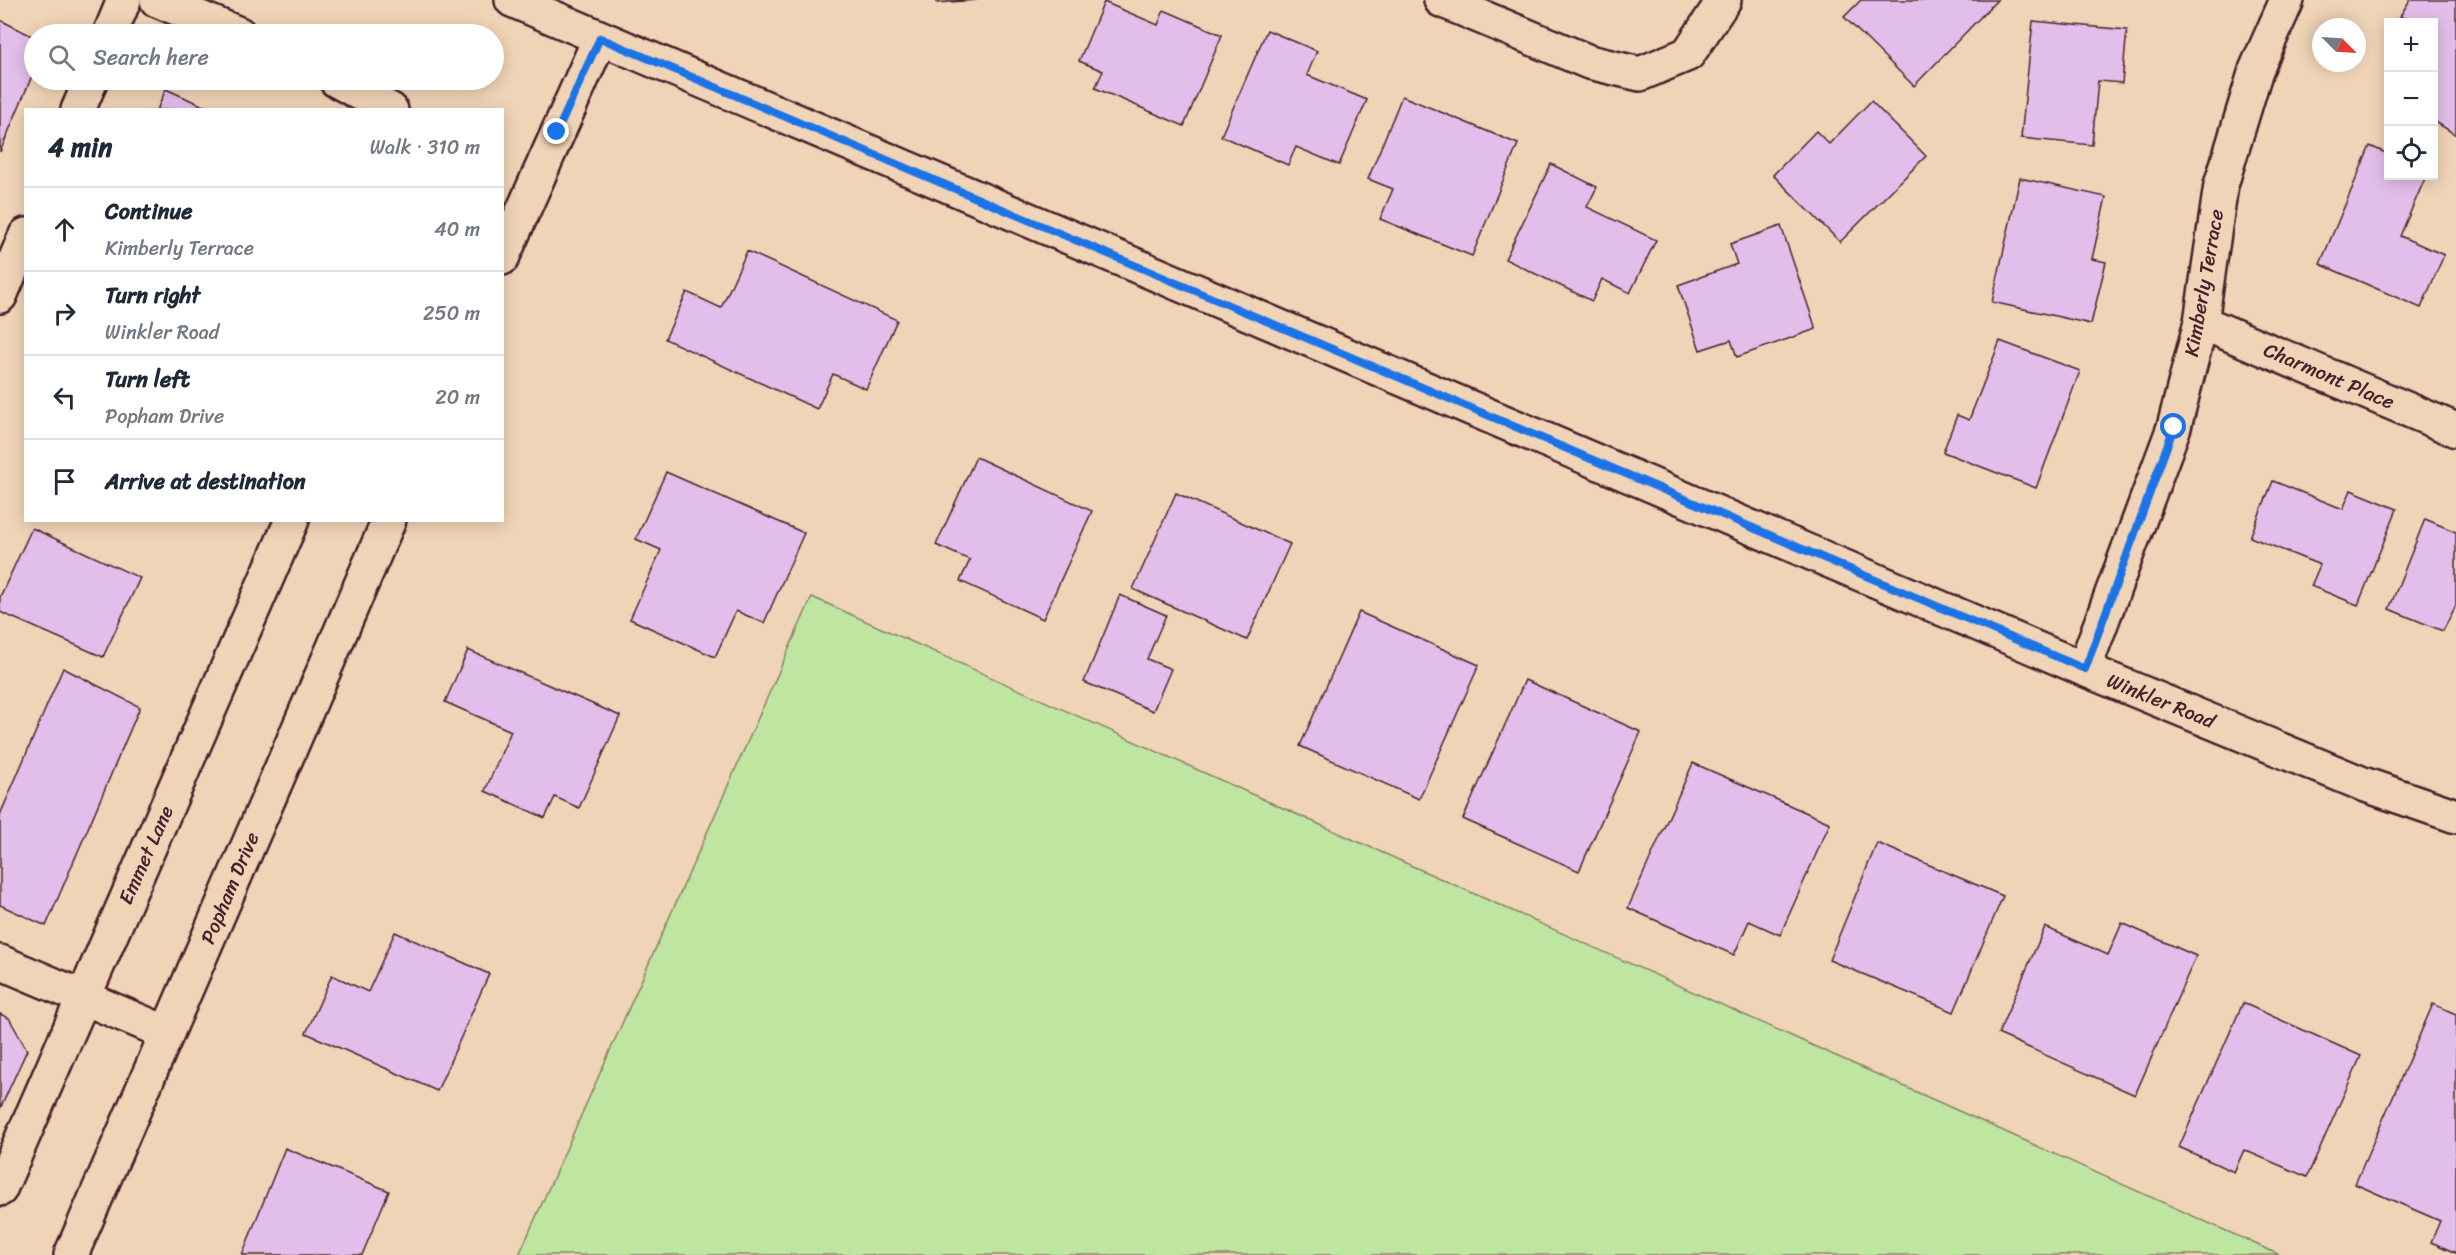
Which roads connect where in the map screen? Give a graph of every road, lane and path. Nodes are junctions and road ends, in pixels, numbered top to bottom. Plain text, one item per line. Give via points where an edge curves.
1 (124, 0) edge
2 (158, 0) edge
3 (512, 0) edge
4 (1441, 0) edge
5 (1724, 0) edge
6 (2287, 0) edge
7 (114, 24) edge
8 (215, 24) edge
9 (600, 38) junction
10 (87, 90) edge
11 (354, 90) edge
12 (79, 108) edge
13 (387, 108) edge
14 (24, 240) edge
15 (504, 254) edge
16 (0, 296) edge
17 (2201, 322) junction
18 (2456, 430) edge
19 (291, 522) edge
20 (388, 522) edge
21 (2085, 669) junction
22 (2456, 816) edge
23 (0, 962) edge
24 (83, 999) junction
25 (167, 1033) junction
26 (0, 1189) edge
27 (70, 1255) edge

1 - 7 street
2 - 8 street
3 - 9 street, Winkler Road
4 - 5 street via 1589,62 1640,74 1688,54
6 - 17 street, Kimberly Terrace via 2256,70 2221,185
9 - 15 street
9 - 21 street, Winkler Road
10 - 12 street
11 - 13 street
14 - 16 street
17 - 18 street, Charmont Place
17 - 21 street, Kimberly Terrace via 2174,427
19 - 24 street, Emmet Lane
20 - 25 street, Popham Drive
21 - 22 street, Winkler Road via 2363,783
23 - 24 street
24 - 25 street
24 - 26 street, Emmet Lane
25 - 27 street, Popham Drive

